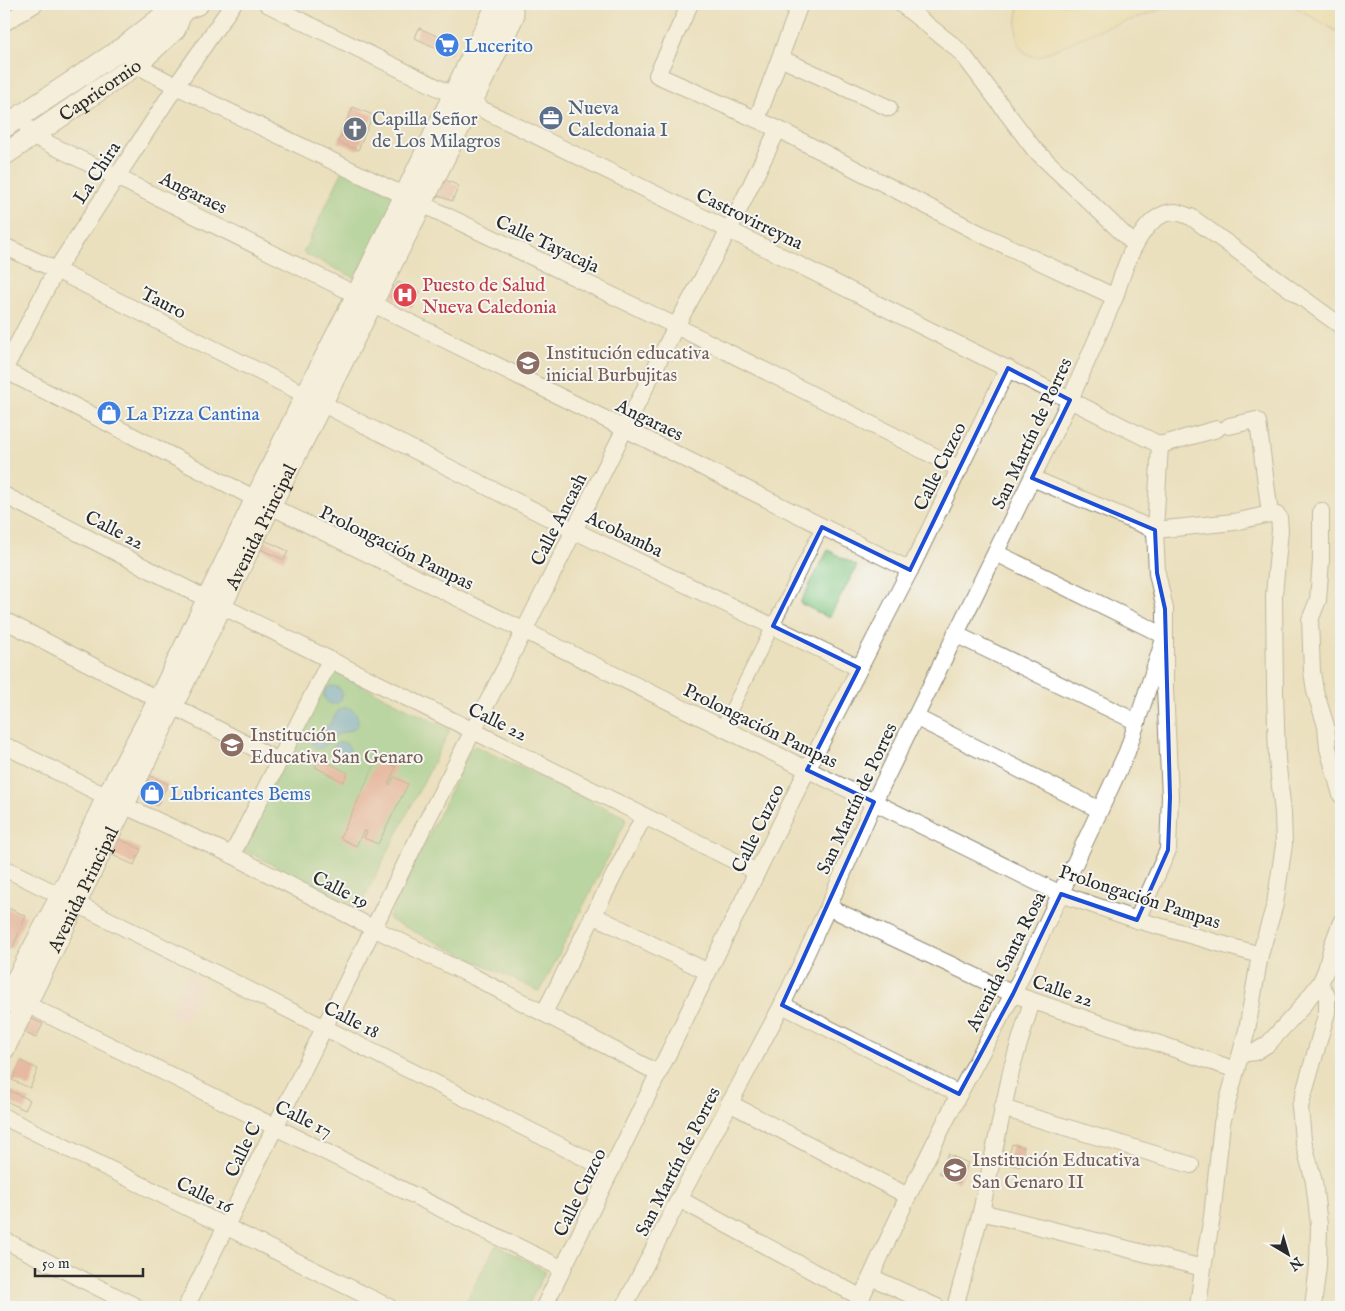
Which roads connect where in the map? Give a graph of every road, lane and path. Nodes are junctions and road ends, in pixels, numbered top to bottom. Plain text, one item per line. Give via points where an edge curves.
1 (35, 4) edge
2 (233, 4) edge
3 (267, 4) edge
4 (500, 4) edge
5 (511, 4) edge
6 (690, 4) edge
7 (800, 4) edge
8 (901, 4) edge
9 (188, 6) edge
10 (4, 23) edge
11 (130, 56) junction
12 (780, 58) junction
13 (176, 86) junction
14 (463, 100) junction
15 (889, 108) dead end
16 (757, 119) junction
17 (12, 122) edge
18 (778, 129) junction
19 (34, 135) junction
20 (4, 156) edge
21 (117, 176) junction
22 (413, 200) junction
23 (729, 230) junction
24 (1135, 245) junction
25 (4, 246) edge
26 (56, 270) junction
27 (364, 299) junction
28 (1114, 299) junction
29 (676, 326) junction
30 (1341, 326) edge
31 (1008, 368) junction
32 (4, 370) edge
33 (314, 399) junction
34 (1070, 400) junction
35 (625, 430) junction
36 (1160, 445) junction
37 (960, 470) junction
38 (1032, 478) junction
39 (4, 495) edge
40 (263, 503) junction
41 (1321, 511) dead end
42 (1270, 514) junction
43 (822, 527) junction
44 (1155, 530) junction
45 (575, 531) junction
46 (996, 553) junction
47 (910, 570) junction
48 (215, 602) junction
49 (4, 620) edge
50 (773, 626) junction
51 (524, 631) junction
52 (955, 634) junction
53 (1165, 636) junction
54 (330, 660) junction
55 (859, 668) junction
56 (166, 703) junction
57 (915, 717) junction
58 (1138, 722) junction
59 (722, 728) junction
60 (472, 732) junction
61 (4, 745) edge
62 (279, 761) junction
63 (808, 770) junction
64 (1341, 795) edge
65 (115, 801) junction
66 (874, 802) junction
67 (1100, 810) junction
68 (644, 816) junction
69 (232, 856) junction
70 (4, 868) edge
71 (757, 872) junction
72 (1061, 894) junction
73 (68, 900) junction
74 (828, 907) junction
75 (593, 915) junction
76 (1137, 920) junction
77 (1341, 922) edge
78 (373, 928) junction
79 (1260, 955) junction
80 (708, 972) junction
81 (1320, 983) junction
82 (1013, 994) junction
83 (11, 998) edge
84 (1032, 1001) junction
85 (782, 1005) junction
86 (544, 1013) junction
87 (324, 1027) junction
88 (4, 1049) edge
89 (1241, 1054) junction
90 (1236, 1070) junction
91 (658, 1073) junction
92 (959, 1094) junction
93 (729, 1104) junction
94 (1002, 1108) junction
95 (4, 1117) edge
96 (275, 1126) junction
97 (1192, 1165) dead end
98 (611, 1172) junction
99 (908, 1196) junction
100 (679, 1199) junction
101 (981, 1212) junction
102 (226, 1226) junction
103 (4, 1240) edge
104 (1203, 1268) junction
105 (563, 1269) junction
106 (871, 1278) junction
107 (860, 1302) edge
108 (631, 1305) edge
109 (137, 1307) edge
110 (186, 1307) edge
111 (389, 1307) edge
112 (544, 1307) edge
113 (937, 1307) edge
114 (955, 1307) edge
115 (1198, 1307) edge
116 (1313, 1307) edge

1 - 10 street
2 - 13 street, La Chira
3 - 14 street, Castrovirreyna
4 - 14 street, Avenida Principal via 496,7
5 - 14 street, Avenida Principal via 513,17
6 - 16 street via 658,75
7 - 12 street
8 - 24 street via 959,51 1034,149
9 - 11 street, Capricornio via 175,29
11 - 13 street, Calle Tayacaja
11 - 17 street, Capricornio
11 - 19 street, Capricornio
12 - 15 street
12 - 16 street
13 - 21 street, La Chira
13 - 22 street, Calle Tayacaja
14 - 22 street, Avenida Principal
14 - 23 street, Castrovirreyna
16 - 18 street
17 - 19 street, Angaraes
18 - 23 street, Calle Ancash
18 - 28 street
19 - 20 street, Capricornio
19 - 21 street, Angaraes
21 - 26 street, La Chira
21 - 27 street, Angaraes
22 - 27 street, Avenida Principal
22 - 29 street, Calle Tayacaja
23 - 29 street, Calle Ancash
23 - 31 street, Castrovirreyna
24 - 28 street, San Martín de Porres
24 - 30 street, San Martín de Porres via 1156,218 1178,212 1191,217
25 - 26 street, Tauro
26 - 32 street, La Chira
26 - 33 street, Tauro
27 - 33 street, Avenida Principal
27 - 35 street, Angaraes
28 - 34 street, San Martín de Porres
29 - 35 street, Calle Ancash
29 - 37 street, Calle Tayacaja
31 - 34 street, Castrovirreyna
31 - 37 street, Calle Cuzco
32 - 40 street, Prolongación Pampas
33 - 40 street, Avenida Principal
33 - 45 street, Acobamba
34 - 36 street, Castrovirreyna
34 - 38 street, San Martín de Porres
35 - 43 street, Angaraes
35 - 45 street, Calle Ancash
36 - 42 street via 1256,420
36 - 44 street, Avenida Santa Rosa
37 - 47 street, Calle Cuzco
38 - 44 street
38 - 46 street, San Martín de Porres
39 - 48 street, Calle 22
40 - 48 street, Avenida Principal
40 - 51 street, Prolongación Pampas
41 - 64 street via 1318,603 1310,620 1312,671
42 - 44 street via 1234,522
42 - 79 street via 1279,517 1280,530 1274,595 1274,671 1284,845 1275,904
43 - 47 street, Angaraes
43 - 50 street
44 - 53 street, Avenida Santa Rosa via 1157,573 1165,609
45 - 50 street, Acobamba
45 - 51 street, Calle Ancash
46 - 52 street, San Martín de Porres
46 - 53 street
47 - 55 street, Calle Cuzco
48 - 54 street, Calle 22
48 - 56 street, Avenida Principal
49 - 56 street
50 - 55 street, Acobamba
50 - 59 street
51 - 59 street, Prolongación Pampas
51 - 60 street, Calle Ancash
52 - 57 street, San Martín de Porres
52 - 58 street
53 - 58 street, Avenida Santa Rosa
53 - 76 street via 1164,688 1170,797 1168,850
54 - 60 street, Calle 22
54 - 62 street
55 - 63 street, Calle Cuzco
56 - 62 street
56 - 65 street, Avenida Principal
57 - 66 street, San Martín de Porres
57 - 67 street
58 - 67 street, Avenida Santa Rosa
59 - 63 street, Prolongación Pampas
60 - 68 street, Calle 22
60 - 78 street, Calle Ancash
61 - 65 street, Calle 19
62 - 69 street
63 - 66 street, Prolongación Pampas
63 - 71 street, Calle Cuzco
65 - 69 street, Calle 19
65 - 73 street, Avenida Principal
66 - 72 street, Prolongación Pampas
66 - 74 street, San Martín de Porres
67 - 72 street, Avenida Santa Rosa
68 - 71 street, Calle 22
68 - 75 street
69 - 78 street, Calle 19
70 - 73 street, Calle 18
71 - 80 street, Calle Cuzco
72 - 76 street, Prolongación Pampas
72 - 82 street, Avenida Santa Rosa
73 - 83 street, Avenida Principal
73 - 87 street, Calle 18
74 - 82 street, Calle 22
74 - 85 street, San Martín de Porres
75 - 80 street
75 - 86 street
76 - 79 street, Prolongación Pampas
77 - 81 street
78 - 86 street, Calle 19
78 - 87 street, Calle C
79 - 89 street
80 - 91 street, Calle Cuzco
81 - 89 street via 1268,1044 1255,1052
81 - 116 street via 1327,996 1327,1012 1300,1107 1319,1225
82 - 84 street, Calle 22
82 - 92 street, Avenida Santa Rosa
83 - 88 street, Avenida Principal
83 - 96 street, Calle 17
84 - 90 street, Calle 22
84 - 94 street
85 - 92 street
85 - 93 street, San Martín de Porres
86 - 91 street, Calle 19
87 - 96 street, Calle C
87 - 98 street, Calle 18
89 - 90 street
90 - 104 street via 1222,1123
91 - 98 street, Calle Cuzco
92 - 99 street, Avenida Santa Rosa
93 - 99 street
93 - 100 street, San Martín de Porres
94 - 97 street
94 - 101 street
95 - 102 street, Calle 16
96 - 102 street, Calle C
96 - 105 street, Calle 17
98 - 105 street, Calle Cuzco
99 - 106 street, Avenida Santa Rosa
100 - 107 street
100 - 108 street, San Martín de Porres
101 - 104 street
101 - 114 street
102 - 110 street, Calle C
102 - 111 street, Calle 16
103 - 109 street
104 - 115 street
105 - 112 street, Calle Cuzco
106 - 107 street, Avenida Santa Rosa
106 - 113 street

